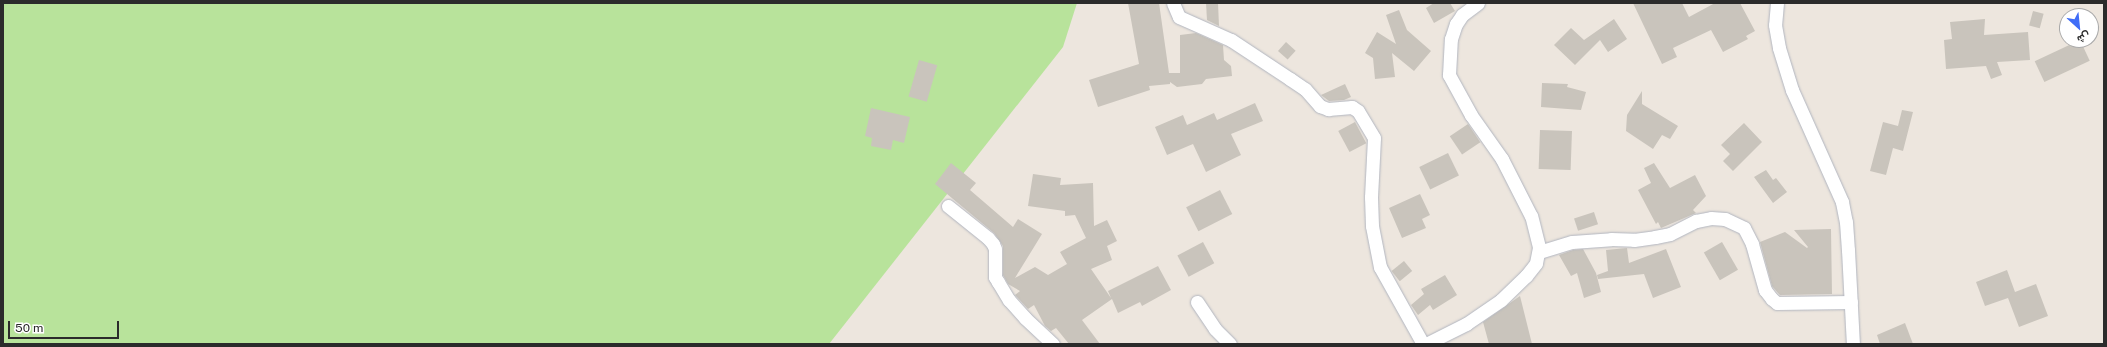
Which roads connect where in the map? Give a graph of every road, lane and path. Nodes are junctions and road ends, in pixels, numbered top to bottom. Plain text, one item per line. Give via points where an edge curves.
1 (1173, 3) edge
2 (1478, 3) edge
3 (1777, 3) edge
4 (948, 206) dead end
5 (1539, 252) junction
6 (1197, 302) dead end
7 (1851, 302) junction
8 (1053, 344) edge
9 (1230, 344) edge
10 (1423, 344) edge
11 (1426, 344) edge
12 (1853, 344) edge

1 - 10 street via 1180,17 1231,40 1290,79 1320,106 1328,109 1352,107 1358,111 1374,138 1372,226 1380,266
2 - 5 street via 1462,15 1456,24 1451,39 1449,75 1471,115 1502,159 1531,216
3 - 7 street via 1775,25 1792,90 1842,202 1846,222
4 - 8 street via 993,244 995,277 998,282 1009,300
5 - 7 street via 1572,242 1655,237 1670,234 1696,221 1725,219 1744,228 1752,244 1765,290 1772,300 1778,303
5 - 11 street via 1536,263 1526,276 1501,300 1466,324
6 - 9 street via 1215,329
7 - 12 street

